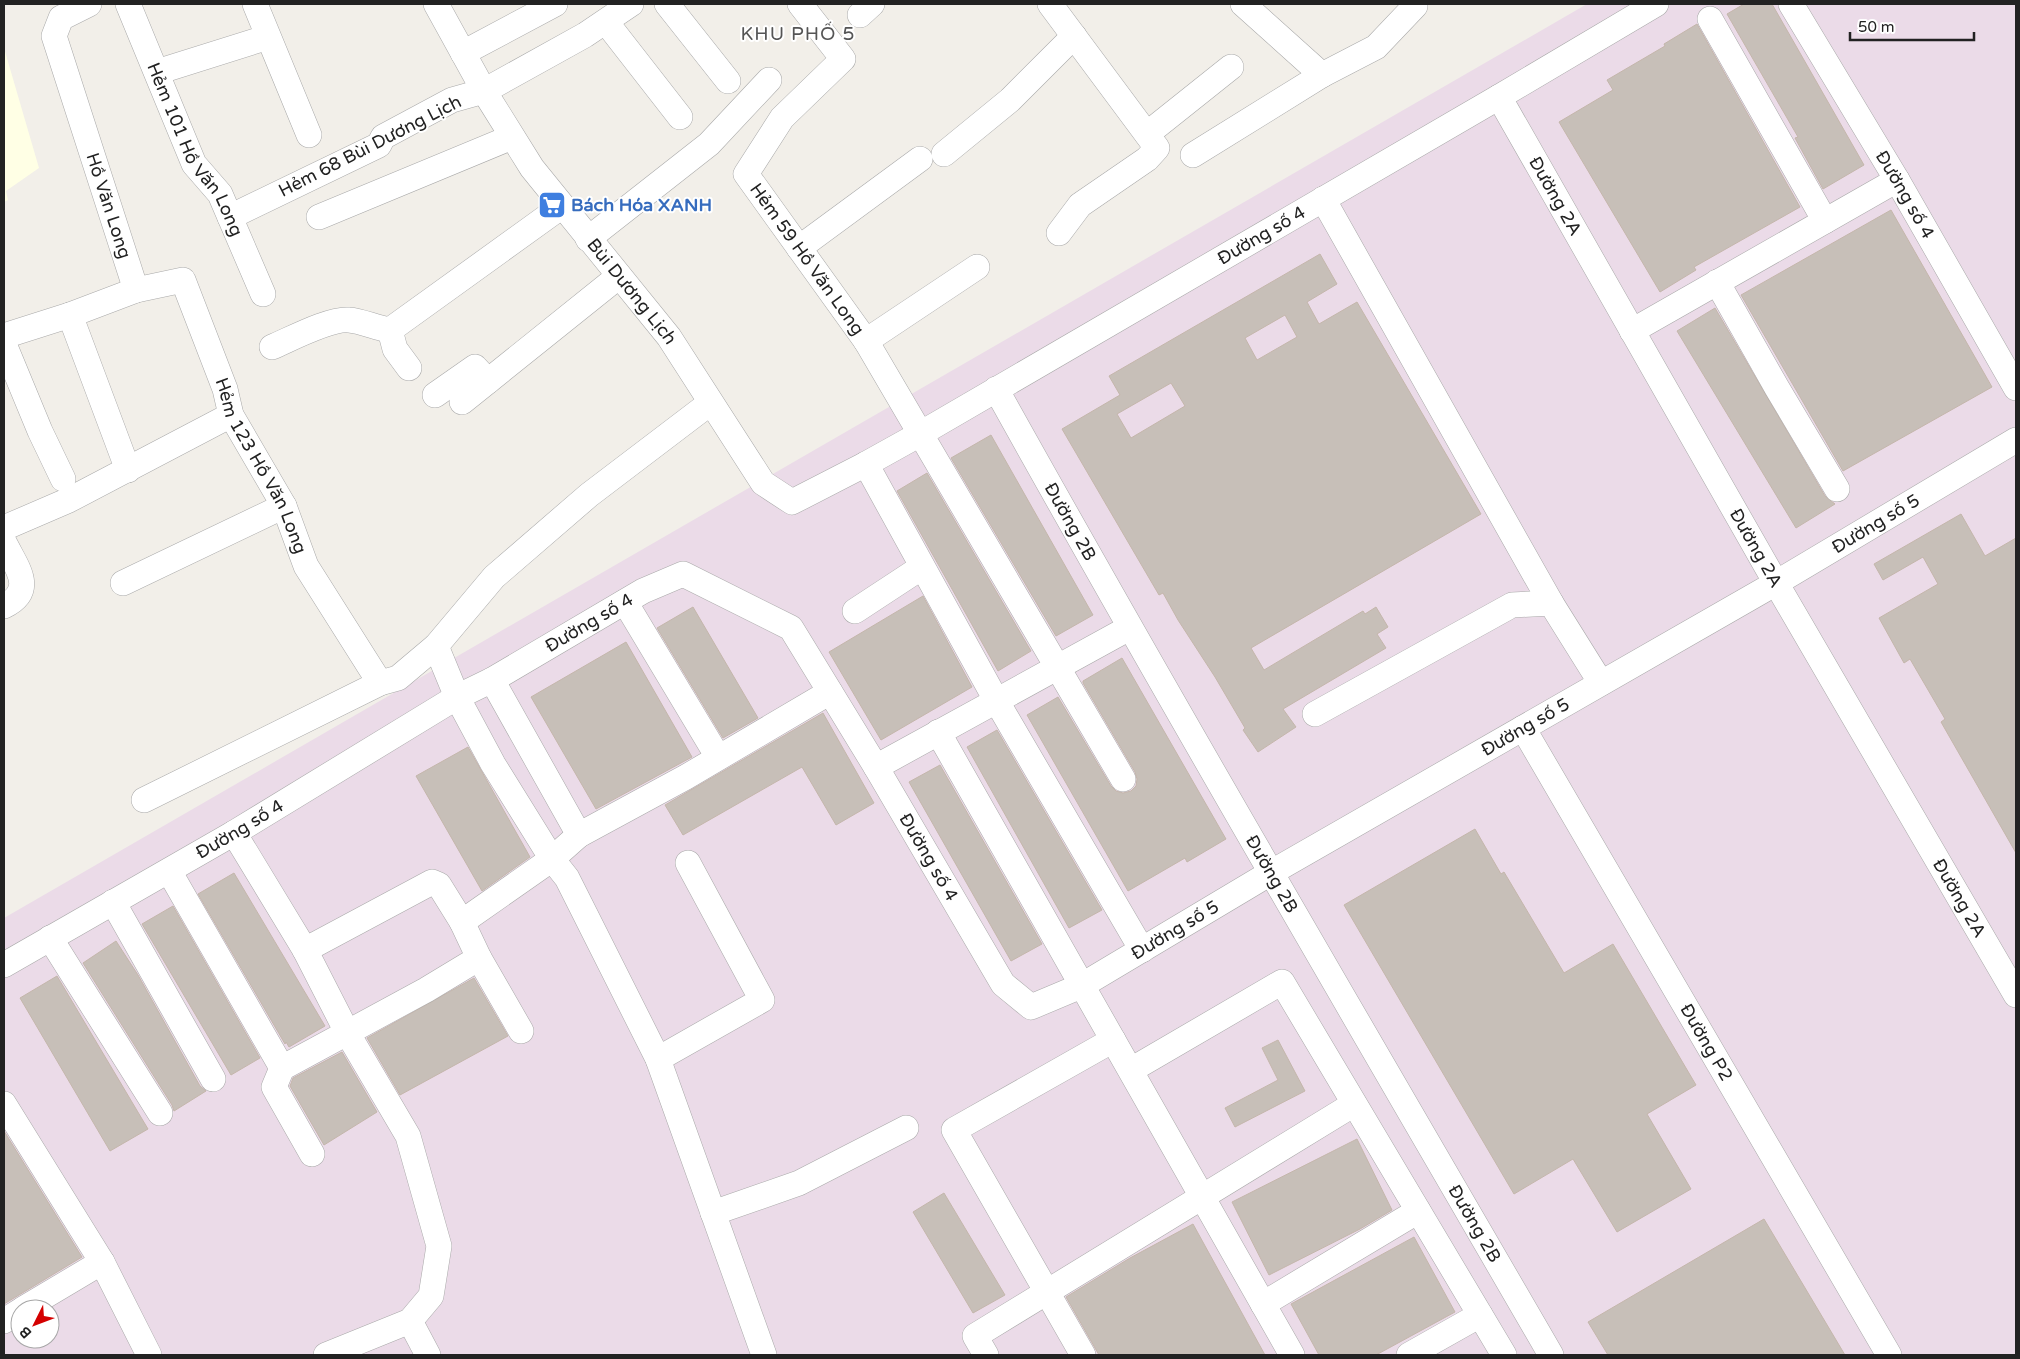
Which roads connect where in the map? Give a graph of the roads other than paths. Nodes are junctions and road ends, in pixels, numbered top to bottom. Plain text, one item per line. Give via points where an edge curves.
1 (89, 4) edge
2 (128, 4) edge
3 (255, 4) edge
4 (555, 4) edge
5 (631, 4) edge
6 (667, 4) edge
7 (800, 4) edge
8 (1050, 4) edge
9 (1243, 4) edge
10 (1656, 4) edge
11 (1790, 4) edge
12 (443, 6) edge
13 (1415, 6) dead end
14 (1710, 19) dead end
15 (606, 22) junction
16 (1074, 36) junction
17 (268, 37) junction
18 (463, 53) junction
19 (1231, 67) dead end
20 (157, 72) junction
21 (1322, 75) junction
22 (728, 80) dead end
23 (769, 80) dead end
24 (484, 91) junction
25 (1499, 97) junction
26 (680, 116) dead end
27 (1147, 134) junction
28 (309, 135) dead end
29 (512, 137) junction
30 (944, 154) dead end
31 (1193, 155) dead end
32 (920, 159) dead end
33 (1897, 180) junction
34 (1323, 199) junction
35 (562, 206) junction
36 (230, 217) junction
37 (319, 218) dead end
38 (1825, 221) junction
39 (1059, 233) dead end
40 (588, 239) junction
41 (799, 248) junction
42 (976, 267) dead end
43 (619, 276) junction
44 (1717, 282) junction
45 (136, 290) junction
46 (263, 294) dead end
47 (70, 315) junction
48 (390, 330) junction
49 (1632, 331) junction
50 (4, 336) edge
51 (866, 341) junction
52 (4, 344) edge
53 (272, 347) dead end
54 (409, 368) dead end
55 (488, 381) junction
56 (2016, 388) edge
57 (996, 390) junction
58 (435, 395) dead end
59 (462, 402) dead end
60 (710, 403) junction
61 (231, 416) junction
62 (920, 434) junction
63 (2016, 440) edge
64 (866, 464) junction
65 (128, 470) junction
66 (1837, 489) dead end
67 (66, 490) junction
68 (284, 506) junction
69 (4, 528) edge
70 (4, 542) edge
71 (922, 567) junction
72 (1776, 582) junction
73 (122, 583) dead end
74 (625, 602) junction
75 (1551, 603) junction
76 (4, 606) edge
77 (855, 610) dead end
78 (1128, 628) junction
79 (436, 646) junction
80 (1057, 667) junction
81 (492, 680) junction
82 (1601, 682) junction
83 (380, 683) junction
84 (830, 692) junction
85 (457, 697) junction
86 (996, 700) junction
87 (1315, 714) dead end
88 (1523, 728) junction
89 (938, 732) junction
90 (718, 757) junction
91 (876, 767) junction
92 (1123, 779) dead end
93 (144, 800) dead end
94 (234, 833) junction
95 (579, 835) junction
96 (552, 859) junction
97 (688, 863) dead end
98 (169, 870) junction
99 (1272, 872) junction
100 (113, 902) junction
101 (462, 922) junction
102 (50, 938) junction
103 (305, 950) junction
104 (1142, 950) junction
105 (479, 958) junction
106 (4, 965) edge
107 (1081, 986) junction
108 (2016, 995) edge
109 (1031, 1007) joint
110 (521, 1031) dead end
111 (348, 1034) junction
112 (1114, 1040) junction
113 (658, 1059) junction
114 (282, 1068) junction
115 (1131, 1070) junction
116 (214, 1079) dead end
117 (4, 1104) edge
118 (1354, 1104) junction
119 (160, 1113) dead end
120 (906, 1128) dead end
121 (312, 1154) dead end
122 (1202, 1196) junction
123 (1418, 1211) junction
124 (714, 1213) junction
125 (102, 1262) junction
126 (1048, 1293) junction
127 (40, 1299) edge
128 (1263, 1304) junction
129 (1480, 1315) junction
130 (410, 1321) junction
131 (149, 1355) edge
132 (326, 1355) edge
133 (428, 1355) edge
134 (764, 1355) edge
135 (986, 1355) edge
136 (1083, 1355) edge
137 (1292, 1355) edge
138 (1409, 1355) edge
139 (1504, 1355) edge
140 (1551, 1355) edge
141 (1889, 1355) edge

1 - 45 street, Hồ Văn Long via 61,18 54,36
2 - 20 street, Hẻm 101 Hồ Văn Long
3 - 17 street
4 - 18 street
5 - 15 street, Hẻm 68 Bùi Dương Lịch
6 - 22 street
7 - 41 street, Hẻm 59 Hồ Văn Long via 843,59 782,118 746,174
8 - 16 street
9 - 21 street
10 - 25 street, Đường số 4
11 - 33 street, Đường số 4
12 - 18 street, Bùi Dương Lịch
13 - 21 street via 1376,47
14 - 38 street
15 - 24 street, Hẻm 68 Bùi Dương Lịch
15 - 26 street
16 - 27 street
16 - 30 street via 1010,100
17 - 20 street
17 - 28 street
18 - 24 street, Bùi Dương Lịch
19 - 27 street
20 - 36 street, Hẻm 101 Hồ Văn Long via 194,164 220,194
21 - 31 street
23 - 40 street via 709,144
24 - 29 street, Bùi Dương Lịch
24 - 36 street, Hẻm 68 Bùi Dương Lịch via 452,100 383,137 379,145
25 - 34 street, Đường số 4
25 - 49 street, Đường 2A
27 - 39 street via 1157,148 1147,159 1080,205
29 - 35 street, Bùi Dương Lịch
29 - 37 street
32 - 41 street
33 - 38 street
33 - 56 street, Đường số 4
34 - 57 street, Đường số 4 via 1204,281
34 - 75 street
35 - 40 street, Bùi Dương Lịch
35 - 48 street
36 - 46 street, Hẻm 101 Hồ Văn Long
38 - 44 street
40 - 43 street, Bùi Dương Lịch
41 - 51 street, Hẻm 59 Hồ Văn Long
42 - 51 street
43 - 55 street
43 - 60 street, Bùi Dương Lịch via 669,337
44 - 49 street
44 - 66 street
45 - 47 street
45 - 61 street, Hẻm 123 Hồ Văn Long via 182,280
47 - 50 street
47 - 65 street
48 - 53 street via 342,319
48 - 54 street via 395,350
49 - 72 street, Đường 2A
51 - 62 street, Hẻm 59 Hồ Văn Long
52 - 67 street
55 - 58 street via 475,366
55 - 59 street
57 - 62 street, Đường số 4
57 - 78 street, Đường 2B
60 - 64 street, Bùi Dương Lịch via 763,483 792,502
60 - 79 street via 589,495 494,577
61 - 65 street
61 - 68 street, Hẻm 123 Hồ Văn Long
62 - 64 street, Đường số 4
62 - 80 street, Hẻm 59 Hồ Văn Long
63 - 72 street, Đường số 5
64 - 71 street
65 - 67 street
67 - 69 street
68 - 73 street
68 - 83 street, Hẻm 123 Hồ Văn Long via 306,566
70 - 76 street via 23,588 14,601
71 - 77 street
71 - 86 street
72 - 82 street, Đường số 5
72 - 108 street, Đường 2A
74 - 81 street, Đường số 4
74 - 84 street, Đường số 4 via 683,574 791,628
74 - 90 street
75 - 82 street
75 - 87 street via 1512,605
78 - 80 street
78 - 99 street, Đường 2B
79 - 83 street via 398,678
79 - 85 street
80 - 86 street
80 - 92 street, Hẻm 59 Hồ Văn Long
81 - 85 street, Đường số 4
81 - 95 street
82 - 88 street, Đường số 5
83 - 93 street
84 - 90 street
84 - 91 street, Đường số 4
85 - 94 street, Đường số 4
85 - 96 street via 493,764
86 - 89 street
86 - 104 street
88 - 99 street, Đường số 5
88 - 141 street, Đường P2
89 - 91 street
89 - 107 street
90 - 95 street
91 - 109 street, Đường số 4 via 1003,984
94 - 98 street, Đường số 4
94 - 103 street
95 - 96 street
96 - 101 street
96 - 113 street via 567,878
97 - 113 street via 762,1000
98 - 100 street, Đường số 4
98 - 114 street
99 - 104 street, Đường số 5
99 - 140 street, Đường 2B
100 - 102 street, Đường số 4
100 - 116 street
101 - 103 street via 439,885 432,882
101 - 105 street
102 - 106 street, Đường số 4
102 - 119 street
103 - 111 street
104 - 107 street, Đường số 5
105 - 110 street
105 - 111 street
107 - 109 street, Đường số 5
107 - 112 street
111 - 114 street
111 - 130 street via 408,1136 439,1246 430,1296
112 - 115 street
112 - 126 street via 954,1130
113 - 124 street
114 - 121 street via 274,1087
115 - 118 street via 1282,982
115 - 122 street
117 - 125 street
118 - 122 street
118 - 123 street
120 - 124 street via 799,1183
122 - 126 street
122 - 128 street
123 - 128 street
123 - 129 street
124 - 134 street
125 - 127 street
125 - 131 street
126 - 135 street via 975,1336
126 - 136 street
128 - 137 street
129 - 138 street
129 - 139 street
130 - 132 street
130 - 133 street

